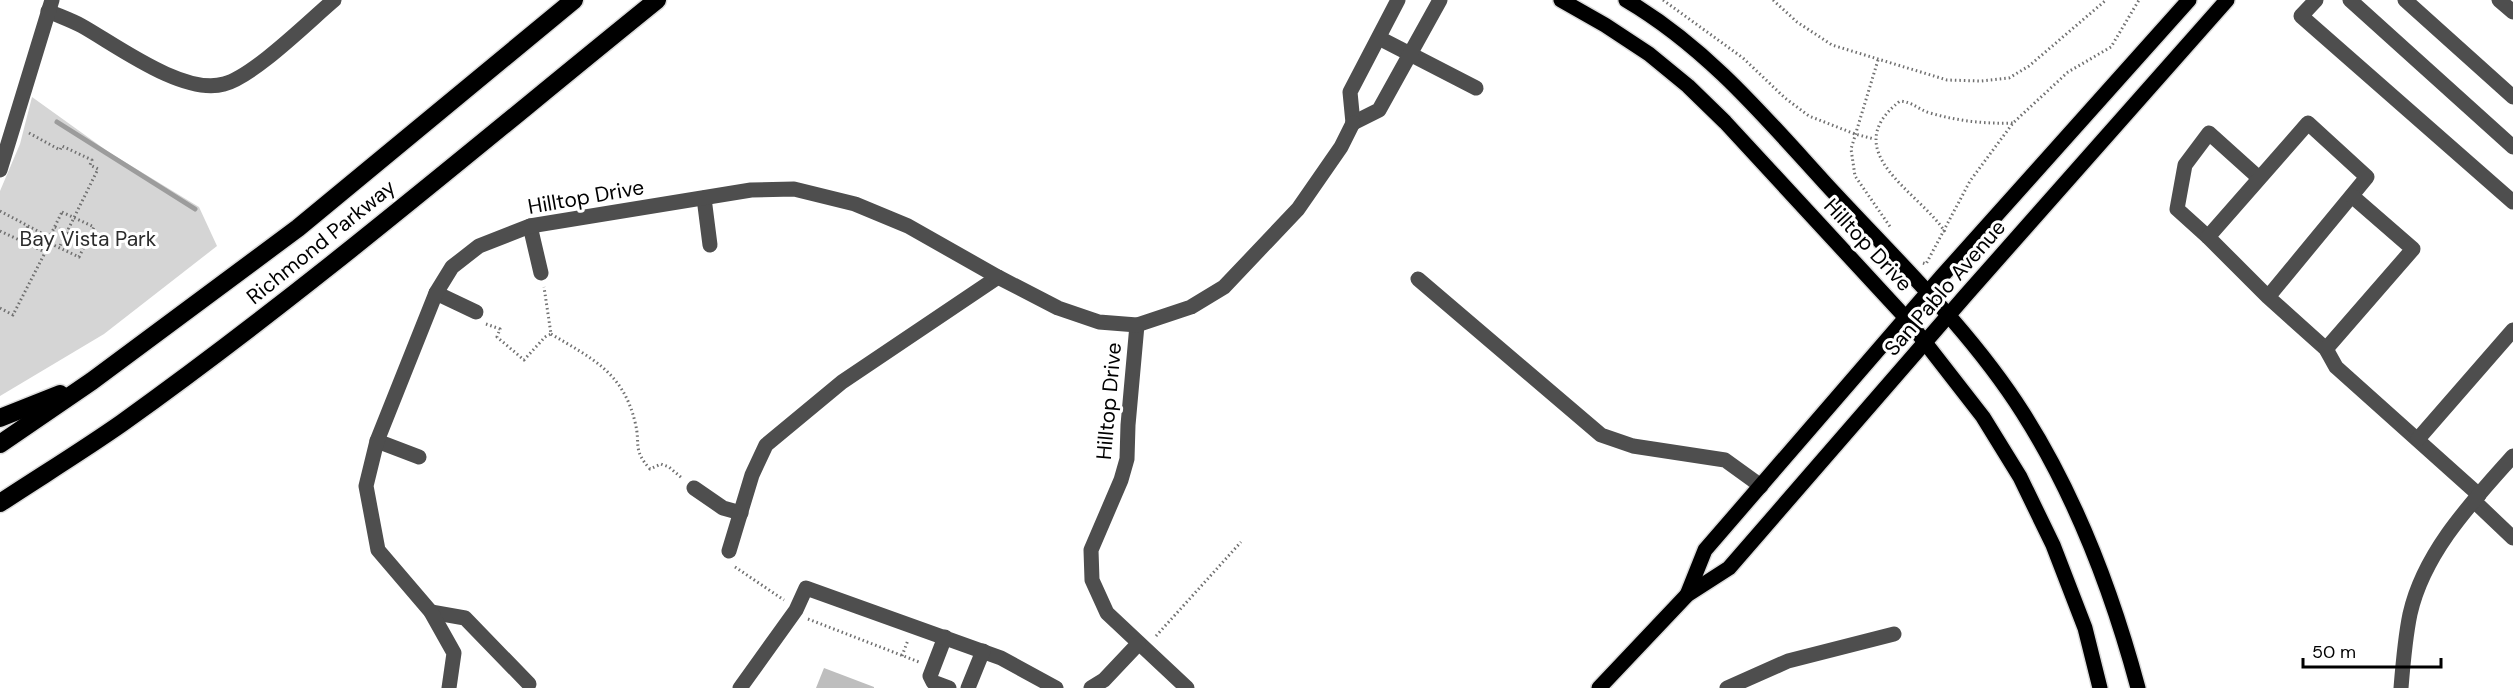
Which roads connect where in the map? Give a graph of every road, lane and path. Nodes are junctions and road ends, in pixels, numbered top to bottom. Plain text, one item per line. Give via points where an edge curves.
1 (334, 0) edge
2 (574, 0) edge
3 (657, 0) edge
4 (1398, 0) edge
5 (1440, 0) edge
6 (1561, 0) edge
7 (1626, 0) edge
8 (1663, 0) edge
9 (1773, 0) edge
10 (2106, 0) edge
11 (2139, 0) edge
12 (2189, 0) edge
13 (2227, 0) edge
14 (2316, 0) edge
15 (2350, 0) edge
16 (2405, 0) edge
17 (2499, 0) edge
18 (50, 5) edge
19 (2513, 12) edge
20 (1379, 38) junction
21 (1410, 55) junction
22 (1878, 60) junction
23 (1476, 88) dead end
24 (2513, 97) edge
25 (1353, 123) junction
26 (2013, 123) junction
27 (14, 126) junction
28 (1855, 134) junction
29 (1875, 140) junction
30 (2513, 147) edge
31 (0, 170) edge
32 (2259, 178) junction
33 (2352, 196) junction
34 (704, 198) junction
35 (2513, 202) edge
36 (0, 211) edge
37 (74, 218) junction
38 (28, 226) junction
39 (54, 226) junction
40 (530, 226) junction
41 (0, 231) edge
42 (1945, 232) junction
43 (67, 233) junction
44 (1894, 233) dead end
45 (49, 237) junction
46 (2208, 237) junction
47 (21, 241) junction
48 (86, 242) junction
49 (50, 243) junction
50 (710, 245) dead end
51 (59, 248) junction
52 (45, 252) junction
53 (1918, 261) dead end
54 (541, 273) joint
55 (998, 278) junction
56 (1418, 279) dead end
57 (1929, 292) junction
58 (436, 293) junction
59 (2268, 297) junction
60 (0, 308) edge
61 (1948, 316) junction
62 (479, 317) joint
63 (1906, 318) junction
64 (1137, 326) junction
65 (2513, 330) edge
66 (551, 334) junction
67 (1925, 343) junction
68 (2326, 349) junction
69 (92, 381) junction
70 (0, 418) edge
71 (2418, 439) junction
72 (377, 441) junction
73 (0, 444) edge
74 (2513, 456) edge
75 (419, 457) dead end
76 (1761, 486) junction
77 (694, 488) joint
78 (2476, 498) junction
79 (0, 503) edge
80 (741, 513) junction
81 (2513, 538) edge
82 (1241, 542) dead end
83 (729, 550) joint
84 (1687, 595) junction
85 (796, 610) junction
86 (431, 612) junction
87 (1894, 634) dead end
88 (910, 637) dead end
89 (945, 637) junction
90 (1142, 647) junction
91 (982, 651) junction
92 (923, 653) dead end
93 (902, 656) junction
94 (920, 663) junction
95 (916, 672) dead end
96 (529, 684) dead end
97 (449, 688) edge
98 (740, 688) edge
99 (949, 688) edge
100 (968, 688) edge
101 (1056, 688) edge
102 (1091, 688) edge
103 (1187, 688) edge
104 (1599, 688) edge
105 (1727, 688) edge
106 (2100, 688) edge
107 (2138, 688) edge
108 (2401, 688) edge

1 - 18 street via 249,72 224,85 204,86 154,69
2 - 69 highway, Richmond Parkway via 298,228
3 - 79 highway, Richmond Parkway via 219,351 120,424
4 - 20 street
5 - 21 street
6 - 63 main road, Hilltop Drive via 1641,48 1688,86
7 - 57 main road, Hilltop Drive via 1716,66
8 - 28 path via 1743,58 1809,116
9 - 22 path via 1832,45
10 - 22 path via 2029,66 2009,78 1947,80
11 - 26 path via 2111,47 2068,72
12 - 57 main road, San Pablo Avenue
13 - 61 main road, San Pablo Avenue
14 - 35 street via 2301,16
15 - 30 street
16 - 24 street
17 - 19 street
18 - 27 street
20 - 21 street
20 - 25 street via 1350,92
21 - 23 street
21 - 25 street via 1379,110
22 - 28 path
25 - 64 street, Hilltop Drive via 1298,209 1224,287 1191,307
26 - 29 path via 1974,123 1900,101 1881,122
26 - 42 path via 1970,181
27 - 31 street
27 - 37 path via 60,150 62,146 92,160 90,165 98,169
28 - 29 path
28 - 44 path via 1851,149 1855,176
29 - 42 path via 1890,176 1938,220
32 - 33 street via 2308,123 2367,177
32 - 46 street
32 - 46 street via 2209,133 2185,165 2177,209
33 - 59 street
33 - 68 street via 2413,249
34 - 40 street, Hilltop Drive
34 - 50 street
34 - 55 street, Hilltop Drive via 751,190 794,189 855,204 908,226
36 - 38 path
37 - 39 path via 62,212
37 - 43 path
37 - 48 path via 94,227
38 - 45 path
38 - 47 path
39 - 43 path
39 - 45 path
40 - 54 street
40 - 58 street, Hilltop Drive via 479,246 452,267
41 - 47 path
42 - 53 path via 1926,264
43 - 48 path
43 - 51 path
45 - 49 path
46 - 59 street
47 - 52 path
48 - 51 path via 79,257
49 - 51 path
49 - 52 path
52 - 60 path via 13,315
54 - 66 path
55 - 64 street, Hilltop Drive via 1058,308 1099,322
55 - 80 street via 842,382 766,445
56 - 76 street via 1601,435 1633,446 1725,460
57 - 61 main road, Hilltop Drive
57 - 63 main road, San Pablo Avenue
58 - 62 street
58 - 72 street, Hilltop Drive
59 - 68 street
61 - 67 main road, San Pablo Avenue
61 - 107 main road, Hilltop Drive via 2023,412 2053,463 2103,574
62 - 66 path via 500,329 497,337 524,360
63 - 67 main road, Hilltop Drive
63 - 76 main road, San Pablo Avenue
64 - 90 street, Hilltop Drive via 1127,459 1091,550 1092,580 1107,613
65 - 71 street
66 - 77 path via 590,356 618,383 635,422 638,456 650,469 661,464 669,467
67 - 84 main road, San Pablo Avenue via 1729,568
67 - 106 main road, Hilltop Drive via 1983,417 2020,477 2053,545 2081,618
68 - 71 street via 2336,367
69 - 70 highway
69 - 73 highway, Richmond Parkway
71 - 78 street
72 - 75 street
72 - 86 street, Hilltop Drive via 366,486 378,549
74 - 78 street
76 - 84 main road, San Pablo Avenue via 1705,550
77 - 80 street via 723,508
78 - 81 street
78 - 108 street via 2446,537 2420,585 2410,613
80 - 83 street
82 - 90 path
83 - 85 path via 724,557 736,568
84 - 104 main road, San Pablo Avenue
85 - 89 street via 806,588
85 - 93 path via 803,617
85 - 98 street
86 - 96 street via 465,618
86 - 97 street, Hilltop Drive via 454,653
87 - 105 street via 1788,661
88 - 93 path
89 - 91 street
89 - 99 street via 930,676 933,682
90 - 102 street
90 - 103 street, Hilltop Drive
91 - 100 street
91 - 101 street
92 - 94 path
93 - 94 path
94 - 95 path

